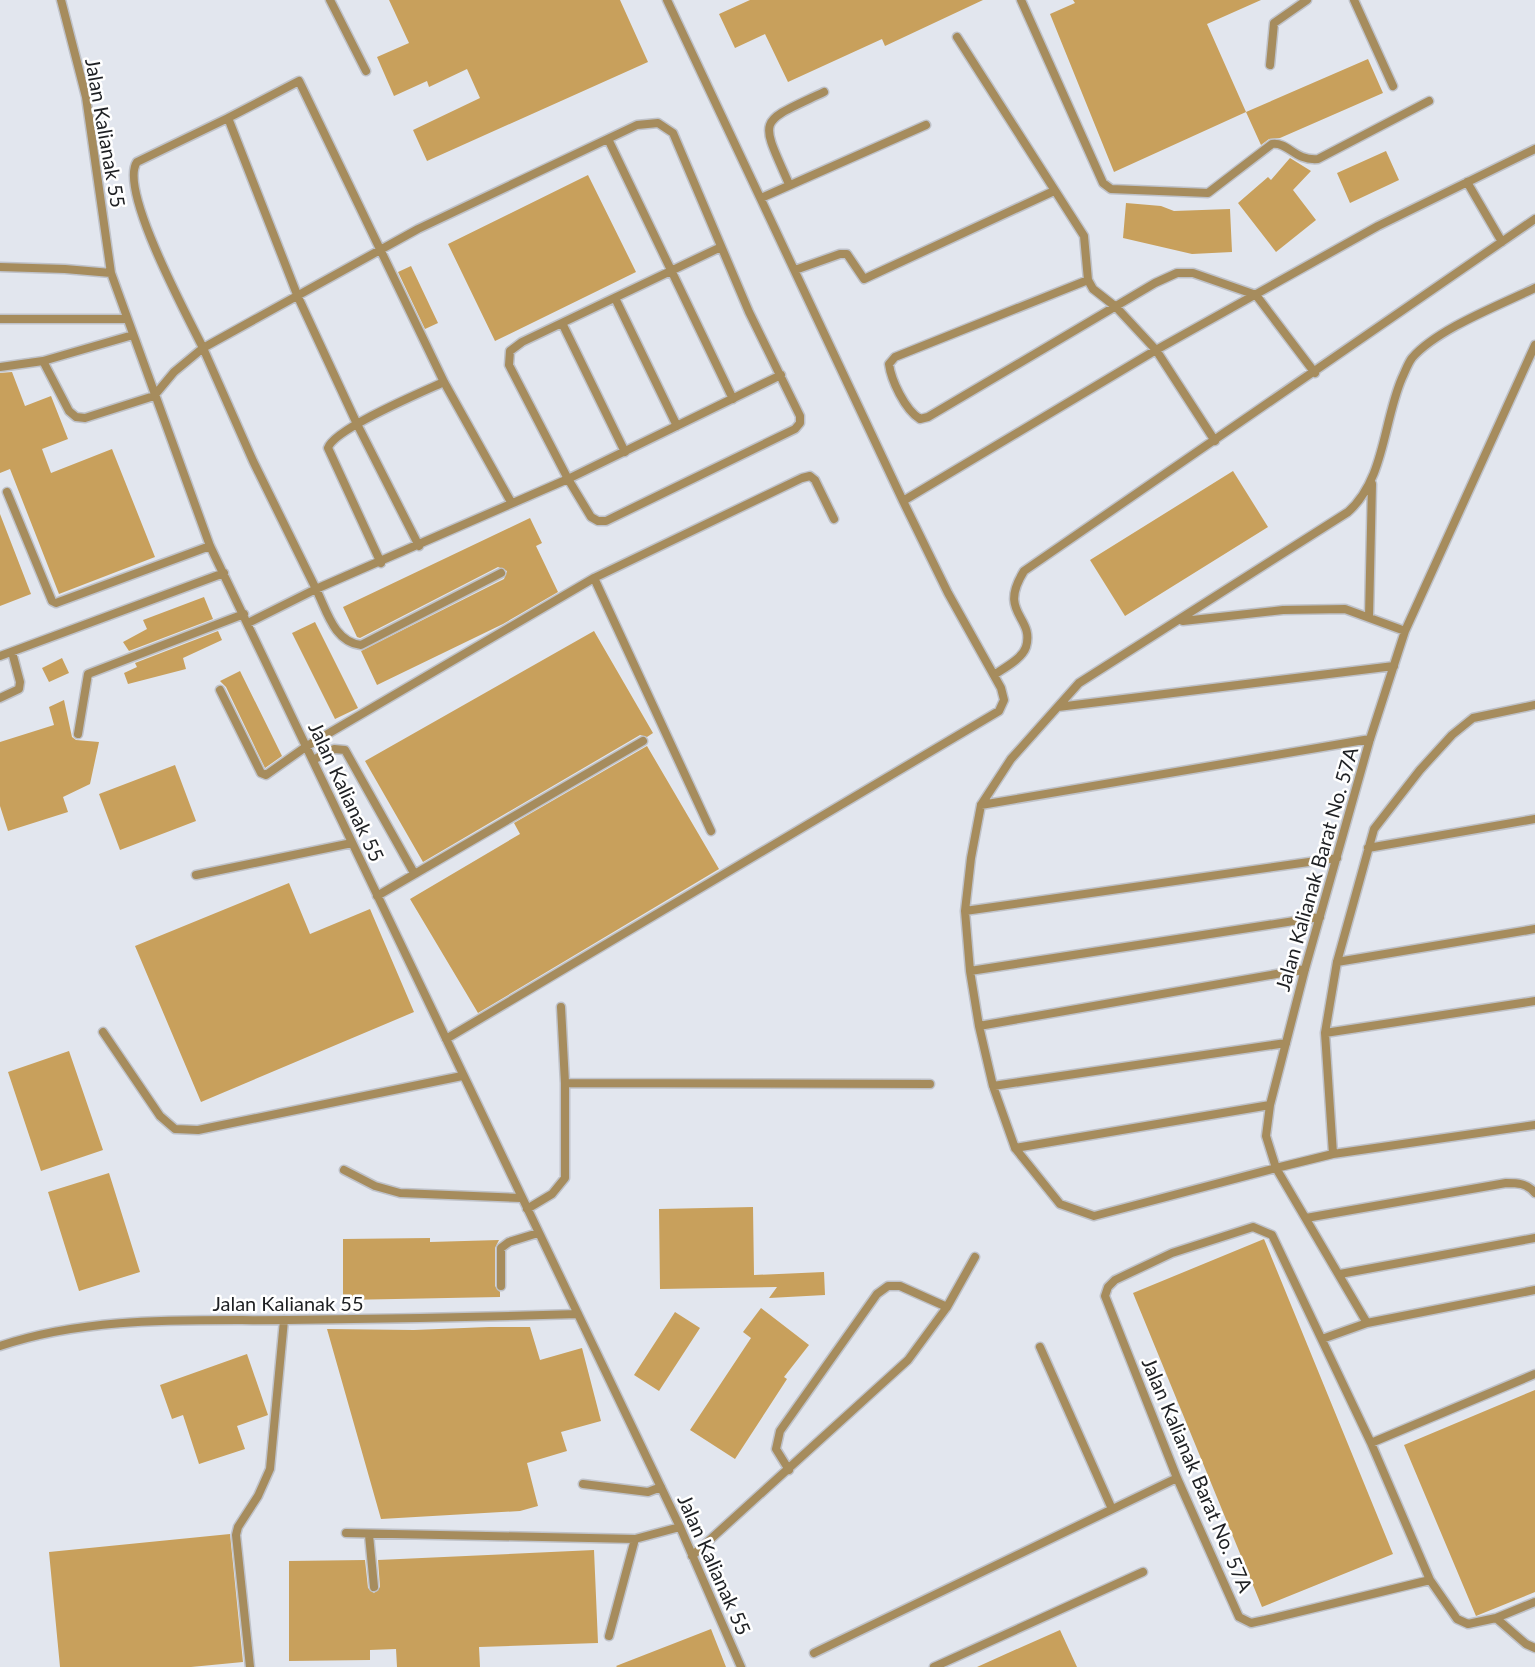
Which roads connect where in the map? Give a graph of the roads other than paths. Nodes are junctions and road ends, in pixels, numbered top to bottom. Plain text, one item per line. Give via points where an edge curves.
1 (62, 0) edge
2 (330, 0) edge
3 (667, 0) edge
4 (1021, 0) edge
5 (1307, 0) edge
6 (1354, 0) edge
7 (957, 37) dead end
8 (1270, 65) dead end
9 (366, 71) dead end
10 (1393, 86) dead end
11 (824, 92) dead end
12 (1429, 101) dead end
13 (228, 118) junction
14 (926, 125) dead end
15 (608, 139) junction
16 (1535, 148) edge
17 (1467, 182) junction
18 (789, 184) junction
19 (1054, 191) junction
20 (761, 198) junction
21 (1535, 219) edge
22 (1502, 242) junction
23 (721, 247) junction
24 (381, 250) junction
25 (0, 267) edge
26 (795, 270) junction
27 (670, 271) junction
28 (111, 273) junction
29 (1088, 280) junction
30 (1535, 288) edge
31 (1256, 295) junction
32 (298, 297) junction
33 (615, 298) junction
34 (1116, 306) junction
35 (0, 319) edge
36 (127, 319) junction
37 (562, 323) junction
38 (133, 335) junction
39 (1535, 345) edge
40 (203, 348) junction
41 (1156, 350) junction
42 (43, 361) junction
43 (0, 367) edge
44 (1315, 373) junction
45 (781, 375) junction
46 (444, 382) junction
47 (154, 396) junction
48 (733, 399) junction
49 (357, 424) junction
50 (677, 426) junction
51 (1215, 441) junction
52 (625, 452) junction
53 (568, 479) junction
54 (1372, 481) junction
55 (7, 492) dead end
56 (903, 501) junction
57 (511, 502) junction
58 (834, 519) dead end
59 (210, 546) junction
60 (419, 546) junction
61 (381, 562) junction
62 (224, 573) junction
63 (501, 573) dead end
64 (594, 578) junction
65 (316, 589) junction
66 (244, 614) junction
67 (1369, 617) junction
68 (1180, 621) junction
69 (248, 623) junction
70 (1405, 631) junction
71 (12, 652) junction
72 (0, 656) edge
73 (1394, 666) junction
74 (994, 675) junction
75 (220, 690) dead end
76 (0, 698) edge
77 (1535, 705) edge
78 (1058, 707) junction
79 (78, 734) dead end
80 (1370, 740) junction
81 (643, 741) dead end
82 (307, 746) junction
83 (313, 760) junction
84 (981, 805) junction
85 (1535, 819) edge
86 (711, 831) dead end
87 (352, 843) junction
88 (1368, 848) junction
89 (1337, 858) junction
90 (414, 873) junction
91 (196, 875) dead end
92 (376, 896) junction
93 (965, 911) junction
94 (1320, 918) junction
95 (1535, 929) edge
96 (1337, 962) junction
97 (1305, 969) junction
98 (970, 971) junction
99 (1535, 1001) edge
100 (561, 1007) dead end
101 (979, 1026) junction
102 (103, 1032) dead end
103 (1325, 1033) junction
104 (446, 1039) junction
105 (1286, 1043) junction
106 (462, 1076) junction
107 (565, 1083) junction
108 (930, 1084) dead end
109 (993, 1086) junction
110 (1270, 1105) junction
111 (1535, 1125) edge
112 (1015, 1148) junction
113 (1333, 1154) junction
114 (1276, 1168) junction
115 (344, 1170) dead end
116 (1535, 1193) edge
117 (521, 1198) junction
118 (527, 1209) junction
119 (1306, 1218) junction
120 (538, 1233) junction
121 (1535, 1238) edge
122 (975, 1257) dead end
123 (1340, 1274) junction
124 (501, 1286) dead end
125 (1535, 1290) edge
126 (947, 1307) junction
127 (578, 1314) junction
128 (284, 1320) junction
129 (1367, 1323) junction
130 (1322, 1339) junction
131 (0, 1346) edge
132 (1040, 1347) dead end
133 (1535, 1374) edge
134 (1371, 1443) junction
135 (789, 1470) junction
136 (1177, 1478) junction
137 (583, 1484) dead end
138 (661, 1487) junction
139 (1112, 1509) junction
140 (680, 1527) junction
141 (346, 1533) dead end
142 (369, 1535) junction
143 (635, 1539) junction
144 (693, 1556) junction
145 (1143, 1572) dead end
146 (1430, 1580) junction
147 (374, 1587) dead end
148 (1535, 1602) edge
149 (1496, 1618) junction
150 (609, 1636) dead end
151 (1535, 1648) edge
152 (814, 1653) dead end
153 (250, 1667) edge
154 (741, 1667) edge
155 (934, 1667) edge

1 - 28 lane, Jalan Kalianak 55 via 86,97
2 - 9 lane
3 - 20 lane
4 - 12 lane via 1103,183 1111,189 1208,193 1272,144 1281,143 1301,158 1318,159
5 - 8 lane via 1274,22
6 - 10 lane
7 - 19 lane
11 - 18 lane via 775,115 769,124 767,135
13 - 24 lane via 299,81
13 - 32 lane
13 - 40 lane via 137,162 132,172 149,235
14 - 18 lane
15 - 23 lane via 637,125 658,123 673,133
15 - 24 lane
15 - 27 lane
16 - 17 lane
17 - 22 lane
17 - 31 lane via 1378,226
18 - 20 lane
19 - 26 lane via 864,279 847,254
19 - 29 lane via 1084,237
20 - 26 lane
21 - 22 lane
22 - 44 lane
23 - 27 lane
23 - 45 lane
24 - 32 lane
24 - 46 lane
25 - 28 lane
26 - 56 lane
27 - 33 lane
27 - 48 lane
28 - 36 lane, Jalan Kalianak 55
29 - 34 lane via 1093,289
29 - 34 lane via 895,357 889,364 890,373 913,415 920,419 928,417
30 - 54 lane via 1438,337 1411,359 1396,392
31 - 34 lane via 1193,273 1177,273
31 - 41 lane
31 - 44 lane
32 - 40 lane
32 - 49 lane
33 - 37 lane
33 - 50 lane
34 - 41 lane
35 - 36 lane
36 - 38 lane, Jalan Kalianak 55
37 - 52 lane
37 - 53 lane via 516,346 510,351 509,365
38 - 42 lane
38 - 47 lane, Jalan Kalianak 55
39 - 70 lane, Jalan Kalianak Barat No. 57A
40 - 47 lane via 174,372
40 - 65 lane
41 - 51 lane
41 - 56 lane
42 - 43 lane
42 - 47 lane via 76,417 85,418
44 - 51 lane
45 - 48 lane
45 - 53 lane via 800,416 795,429 606,520 591,517
46 - 49 lane
46 - 57 lane
47 - 59 lane, Jalan Kalianak 55
48 - 50 lane
49 - 60 lane
49 - 61 lane via 330,441 328,448
50 - 52 lane
51 - 74 lane via 1024,572 1012,602 1025,628 1026,647
52 - 53 lane
53 - 57 lane
54 - 67 lane
54 - 68 lane via 1362,499 1348,512
55 - 59 lane via 56,603
56 - 74 lane
57 - 60 lane
58 - 64 lane via 810,476
59 - 62 lane, Jalan Kalianak 55
60 - 61 lane
61 - 65 lane
62 - 66 lane, Jalan Kalianak 55
62 - 71 lane
63 - 65 lane via 361,645 340,638
64 - 82 lane
64 - 86 lane
65 - 69 lane
66 - 69 lane, Jalan Kalianak 55
66 - 79 lane via 88,674
67 - 68 lane via 1345,609 1282,610
67 - 70 lane
68 - 78 lane via 1079,683
69 - 82 lane, Jalan Kalianak 55
70 - 73 lane, Jalan Kalianak Barat No. 57A
71 - 72 lane
71 - 76 lane via 19,689
73 - 78 lane
73 - 80 lane, Jalan Kalianak Barat No. 57A
74 - 104 lane via 1004,700 999,711
75 - 82 lane via 263,775
77 - 88 lane via 1473,718 1452,735 1374,829
78 - 84 lane via 1011,759
80 - 84 lane
80 - 89 lane, Jalan Kalianak Barat No. 57A
81 - 90 lane
82 - 83 lane, Jalan Kalianak 55
83 - 87 lane, Jalan Kalianak 55
83 - 90 lane via 334,749 345,750
84 - 93 lane
85 - 88 lane
87 - 91 lane
87 - 92 lane, Jalan Kalianak 55
88 - 96 lane
89 - 93 lane
89 - 94 lane, Jalan Kalianak Barat No. 57A
90 - 92 lane
92 - 104 lane, Jalan Kalianak 55
93 - 98 lane
94 - 97 lane, Jalan Kalianak Barat No. 57A
94 - 98 lane
95 - 96 lane
96 - 103 lane
97 - 101 lane
97 - 105 lane, Jalan Kalianak Barat No. 57A
98 - 101 lane
99 - 103 lane
100 - 107 lane
101 - 109 lane
102 - 106 lane via 160,1116 175,1129 198,1130
103 - 113 lane
104 - 106 lane, Jalan Kalianak 55
105 - 109 lane
105 - 110 lane, Jalan Kalianak Barat No. 57A
106 - 117 lane, Jalan Kalianak 55
107 - 108 lane
107 - 118 lane via 565,1178 552,1194
109 - 112 lane
110 - 112 lane
110 - 114 lane, Jalan Kalianak Barat No. 57A via 1266,1136
111 - 113 lane
112 - 114 lane via 1060,1204 1094,1216
113 - 114 lane
114 - 119 lane, Jalan Kalianak Barat No. 57A
115 - 117 lane via 375,1186 400,1192
116 - 119 lane via 1519,1183 1506,1183
117 - 118 lane, Jalan Kalianak 55
118 - 120 lane, Jalan Kalianak 55
119 - 123 lane, Jalan Kalianak Barat No. 57A
120 - 124 lane via 501,1248
120 - 127 lane, Jalan Kalianak 55
121 - 123 lane
122 - 126 lane
123 - 129 lane, Jalan Kalianak Barat No. 57A
125 - 129 lane
126 - 135 lane via 908,1360
126 - 135 lane via 900,1286 888,1286 877,1294 780,1431 776,1449
127 - 128 lane, Jalan Kalianak 55
127 - 138 lane, Jalan Kalianak 55
128 - 131 lane, Jalan Kalianak 55 via 96,1326 37,1334
128 - 153 lane via 270,1468 236,1535
129 - 130 lane
130 - 134 lane
130 - 136 lane, Jalan Kalianak Barat No. 57A via 1272,1235 1253,1227 1172,1253 1115,1280 1105,1296
132 - 139 lane
133 - 134 lane
134 - 146 lane
135 - 144 lane
136 - 139 lane
136 - 146 lane, Jalan Kalianak Barat No. 57A via 1239,1617 1251,1623
137 - 138 lane via 648,1492
138 - 140 lane, Jalan Kalianak 55
139 - 152 lane
140 - 143 lane
140 - 144 lane, Jalan Kalianak 55
141 - 142 lane
142 - 143 lane
142 - 147 lane
143 - 150 lane
144 - 154 lane, Jalan Kalianak 55
145 - 155 lane
146 - 149 lane via 1457,1619 1468,1624
148 - 149 lane
149 - 151 lane

